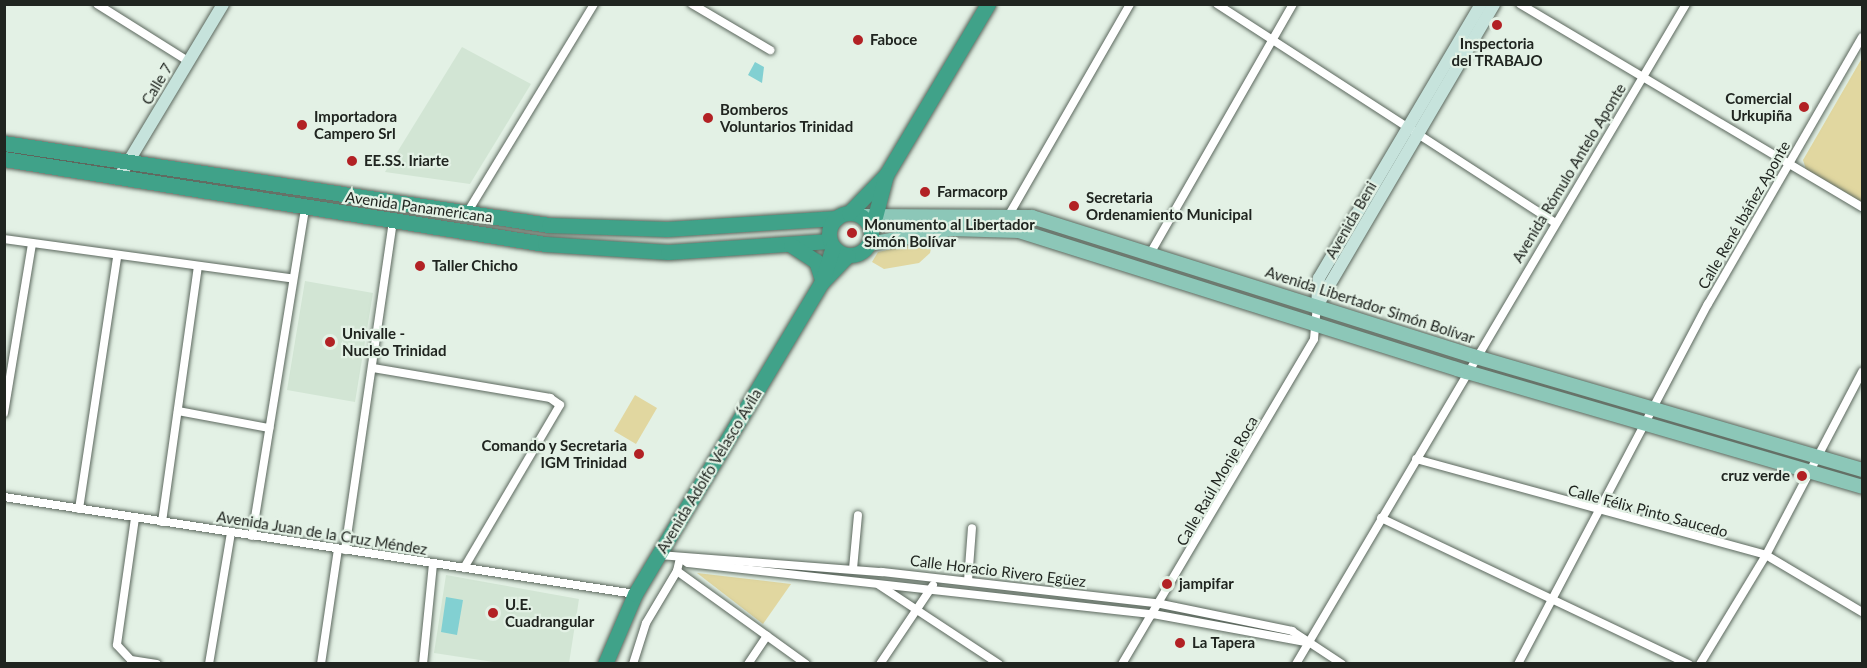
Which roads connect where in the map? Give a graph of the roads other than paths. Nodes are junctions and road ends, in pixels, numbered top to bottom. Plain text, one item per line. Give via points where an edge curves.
1 (97, 4) edge
2 (223, 4) edge
3 (594, 4) edge
4 (692, 4) edge
5 (988, 4) edge
6 (1130, 4) edge
7 (1217, 4) edge
8 (1293, 4) edge
9 (1480, 4) edge
10 (1494, 4) edge
11 (1520, 4) edge
12 (1686, 4) edge
13 (1863, 37) edge
14 (1272, 39) junction
15 (770, 51) dead end
16 (188, 61) junction
17 (1642, 77) junction
18 (1413, 132) junction
19 (4, 142) edge
20 (4, 159) edge
21 (128, 162) junction
22 (1790, 164) junction
23 (886, 175) junction
24 (118, 179) junction
25 (1863, 207) edge
26 (305, 209) junction
27 (467, 213) junction
28 (1010, 213) junction
29 (856, 216) junction
30 (393, 221) junction
31 (1554, 222) junction
32 (870, 238) junction
33 (4, 239) edge
34 (32, 244) junction
35 (832, 244) junction
36 (791, 245) junction
37 (1151, 252) junction
38 (848, 255) junction
39 (117, 257) junction
40 (198, 267) junction
41 (290, 278) junction
42 (822, 282) junction
43 (1317, 306) junction
44 (1318, 326) junction
45 (1476, 357) junction
46 (373, 368) junction
47 (1467, 372) junction
48 (1863, 372) edge
49 (1652, 409) junction
50 (178, 411) junction
51 (4, 412) edge
52 (1646, 423) junction
53 (269, 428) junction
54 (1416, 459) junction
55 (1817, 459) junction
56 (1863, 470) edge
57 (1810, 473) junction
58 (1863, 487) edge
59 (4, 497) edge
60 (79, 509) junction
61 (1599, 513) junction
62 (858, 515) dead end
63 (135, 518) junction
64 (1381, 518) junction
65 (162, 522) junction
66 (972, 528) dead end
67 (231, 532) junction
68 (252, 536) junction
69 (341, 549) junction
70 (659, 555) junction
71 (1766, 555) junction
72 (680, 558) junction
73 (433, 564) junction
74 (464, 568) junction
75 (853, 569) junction
76 (677, 571) junction
77 (882, 572) junction
78 (939, 578) junction
79 (968, 581) junction
80 (878, 584) junction
81 (930, 589) junction
82 (635, 594) junction
83 (1554, 599) junction
84 (1161, 604) junction
85 (917, 609) junction
86 (1863, 612) edge
87 (1153, 614) junction
88 (767, 636) junction
89 (1309, 642) junction
90 (157, 663) edge
91 (209, 663) edge
92 (321, 663) edge
93 (423, 663) edge
94 (605, 663) edge
95 (633, 663) edge
96 (748, 663) edge
97 (806, 663) edge
98 (880, 663) edge
99 (999, 663) edge
100 (1122, 663) edge
101 (1296, 663) edge
102 (1342, 663) edge
103 (1518, 663) edge
104 (1689, 663) edge
105 (1700, 663) edge

1 - 16 street
2 - 16 main road, Calle 7
3 - 27 street
4 - 15 street
5 - 23 highway
6 - 28 street
7 - 14 street
8 - 14 street
9 - 18 main road, Avenida Beni
10 - 18 main road, Avenida Beni
11 - 17 street
12 - 17 street, Avenida Rómulo Antelo Aponte
13 - 22 street, Calle René Ibáñez Aponte
14 - 18 street
14 - 37 street
16 - 21 main road, Calle 7
17 - 22 street
17 - 31 street, Avenida Rómulo Antelo Aponte
18 - 31 street
18 - 43 main road, Avenida Beni via 1319,278
19 - 21 highway, Avenida Panamericana
20 - 24 highway, Avenida Panamericana
21 - 24 main road, Calle 7
21 - 27 highway, Avenida Panamericana
22 - 25 street
22 - 49 street, Calle René Ibáñez Aponte
23 - 29 highway
23 - 29 highway
24 - 26 highway, Avenida Panamericana
26 - 30 highway, Avenida Panamericana
26 - 41 street
27 - 29 highway, Avenida Panamericana via 609,230
28 - 29 main road, Avenida Libertador Simón Bolívar
28 - 37 main road, Avenida Libertador Simón Bolívar
29 - 32 highway
29 - 35 highway, Avenida Adolfo Velasco Ávila
30 - 36 highway, Avenida Panamericana via 609,249
30 - 46 street
31 - 45 street, Avenida Rómulo Antelo Aponte
32 - 38 highway, Avenida Adolfo Velasco Ávila
32 - 44 main road via 951,229 1019,231
33 - 34 street
34 - 39 street
34 - 51 street
35 - 36 highway, Avenida Panamericana
35 - 38 highway
35 - 42 highway, Avenida Adolfo Velasco Ávila
36 - 42 highway via 816,261
37 - 43 main road, Avenida Libertador Simón Bolívar
38 - 42 highway, Avenida Adolfo Velasco Ávila
39 - 40 street
39 - 60 street
40 - 41 street
40 - 50 street
41 - 53 street
42 - 70 highway, Avenida Adolfo Velasco Ávila
43 - 44 street
43 - 45 main road, Avenida Libertador Simón Bolívar
44 - 47 main road
44 - 84 street, Calle Raúl Monje Roca
45 - 47 street, Avenida Rómulo Antelo Aponte
45 - 49 main road, Avenida Libertador Simón Bolívar
46 - 69 street
46 - 74 street via 550,398 560,405
47 - 52 main road
47 - 54 street, Avenida Rómulo Antelo Aponte
48 - 55 street
49 - 52 street, Calle René Ibáñez Aponte
49 - 55 main road, Avenida Libertador Simón Bolívar
50 - 53 street
50 - 65 street
52 - 57 main road
52 - 61 street, Calle René Ibáñez Aponte
53 - 68 street
54 - 61 street, Calle Félix Pinto Saucedo
54 - 64 street, Avenida Rómulo Antelo Aponte
55 - 56 main road, Avenida Libertador Simón Bolívar
55 - 57 street
57 - 58 main road
57 - 71 street
59 - 60 street, Avenida Juan de la Cruz Méndez
60 - 63 street, Avenida Juan de la Cruz Méndez
61 - 71 street, Calle Félix Pinto Saucedo
61 - 83 street, Calle René Ibáñez Aponte
62 - 75 street
63 - 65 street, Avenida Juan de la Cruz Méndez
63 - 90 street via 117,645 131,660
64 - 83 street
64 - 89 street, Avenida Rómulo Antelo Aponte
65 - 67 street, Avenida Juan de la Cruz Méndez
66 - 79 street
67 - 68 street, Avenida Juan de la Cruz Méndez
67 - 91 street
68 - 69 street, Avenida Juan de la Cruz Méndez
69 - 73 street, Avenida Juan de la Cruz Méndez
69 - 92 street
70 - 72 street, Calle Horacio Rivero Egüez
70 - 82 highway, Avenida Adolfo Velasco Ávila
71 - 86 street, Calle Félix Pinto Saucedo
71 - 105 street
72 - 75 street, Calle Horacio Rivero Egüez
72 - 76 street
72 - 80 street, Calle Horacio Rivero Egüez via 688,563
73 - 74 street, Avenida Juan de la Cruz Méndez
73 - 93 street
74 - 82 street, Avenida Juan de la Cruz Méndez
75 - 77 street, Calle Horacio Rivero Egüez
76 - 88 street
76 - 95 street via 646,623
77 - 78 street, Calle Horacio Rivero Egüez
77 - 80 street
78 - 79 street, Calle Horacio Rivero Egüez
78 - 81 street
79 - 84 street, Calle Horacio Rivero Egüez
80 - 81 street, Calle Horacio Rivero Egüez
80 - 85 street
81 - 85 street
81 - 87 street, Calle Horacio Rivero Egüez
82 - 94 highway, Avenida Adolfo Velasco Ávila
83 - 103 street, Calle René Ibáñez Aponte
83 - 104 street
84 - 87 street, Calle Raúl Monje Roca
84 - 89 street, Calle Horacio Rivero Egüez via 1292,631
85 - 98 street
85 - 99 street
87 - 89 street, Calle Horacio Rivero Egüez
87 - 100 street, Calle Raúl Monje Roca
88 - 96 street
88 - 97 street
89 - 101 street, Avenida Rómulo Antelo Aponte
89 - 102 street, Calle Horacio Rivero Egüez

